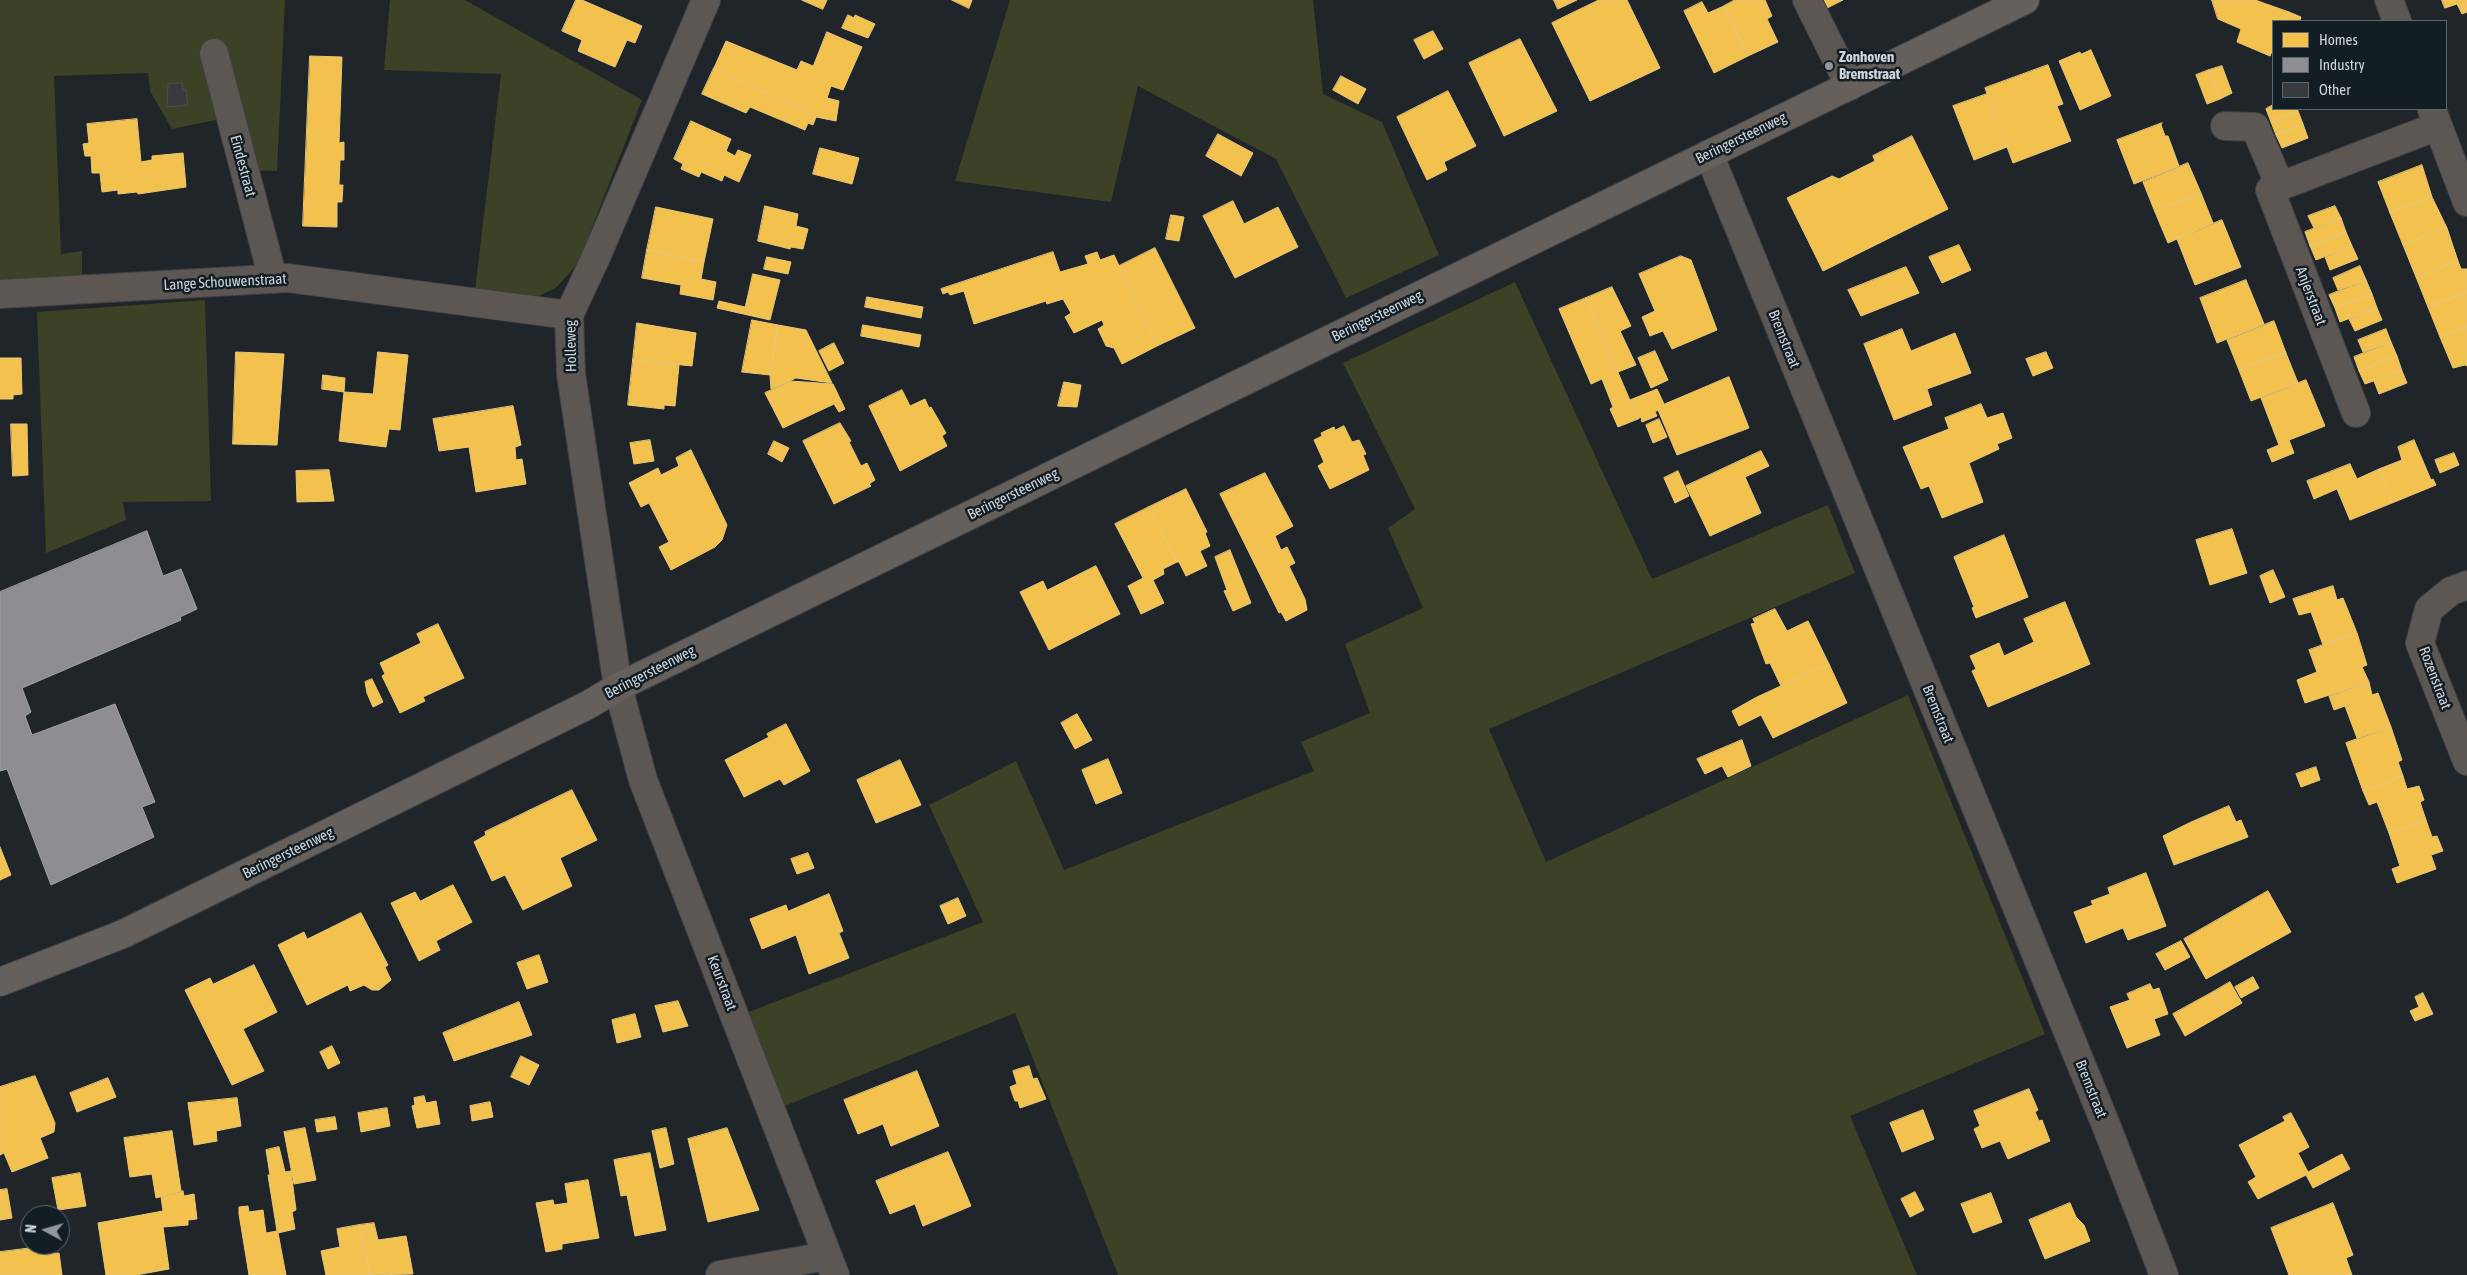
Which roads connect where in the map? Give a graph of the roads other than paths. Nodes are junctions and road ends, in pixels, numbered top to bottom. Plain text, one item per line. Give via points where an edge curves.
1 (706, 0) edge
2 (1807, 0) edge
3 (2025, 0) edge
4 (2389, 0) edge
5 (2398, 20) edge
6 (214, 53) dead end
7 (1850, 86) junction
8 (2434, 117) edge
9 (2225, 126) dead end
10 (1709, 154) junction
11 (2280, 186) junction
12 (2467, 202) edge
13 (273, 279) junction
14 (0, 294) edge
15 (569, 315) junction
16 (2356, 413) dead end
17 (2467, 585) edge
18 (618, 687) junction
19 (2467, 761) edge
20 (0, 982) edge
21 (831, 1265) edge
22 (720, 1275) edge
23 (2164, 1275) edge

1 - 15 street, Holleweg
2 - 7 street
3 - 7 main road, Beringersteenweg
4 - 5 street
6 - 13 street, Eindestraat
7 - 10 main road, Beringersteenweg
8 - 11 street
8 - 12 street
9 - 11 street via 2255,127
10 - 18 main road, Beringersteenweg
10 - 23 street, Bremstraat
11 - 16 street, Anjerstraat via 2270,190
13 - 14 street, Lange Schouwenstraat
13 - 15 street, Lange Schouwenstraat via 288,278
15 - 18 street, Holleweg via 571,374
17 - 19 street, Rozenstraat via 2451,591 2429,609 2420,643
18 - 20 main road, Beringersteenweg via 588,705 122,934
18 - 21 street, Keurstraat via 643,780
21 - 22 street

